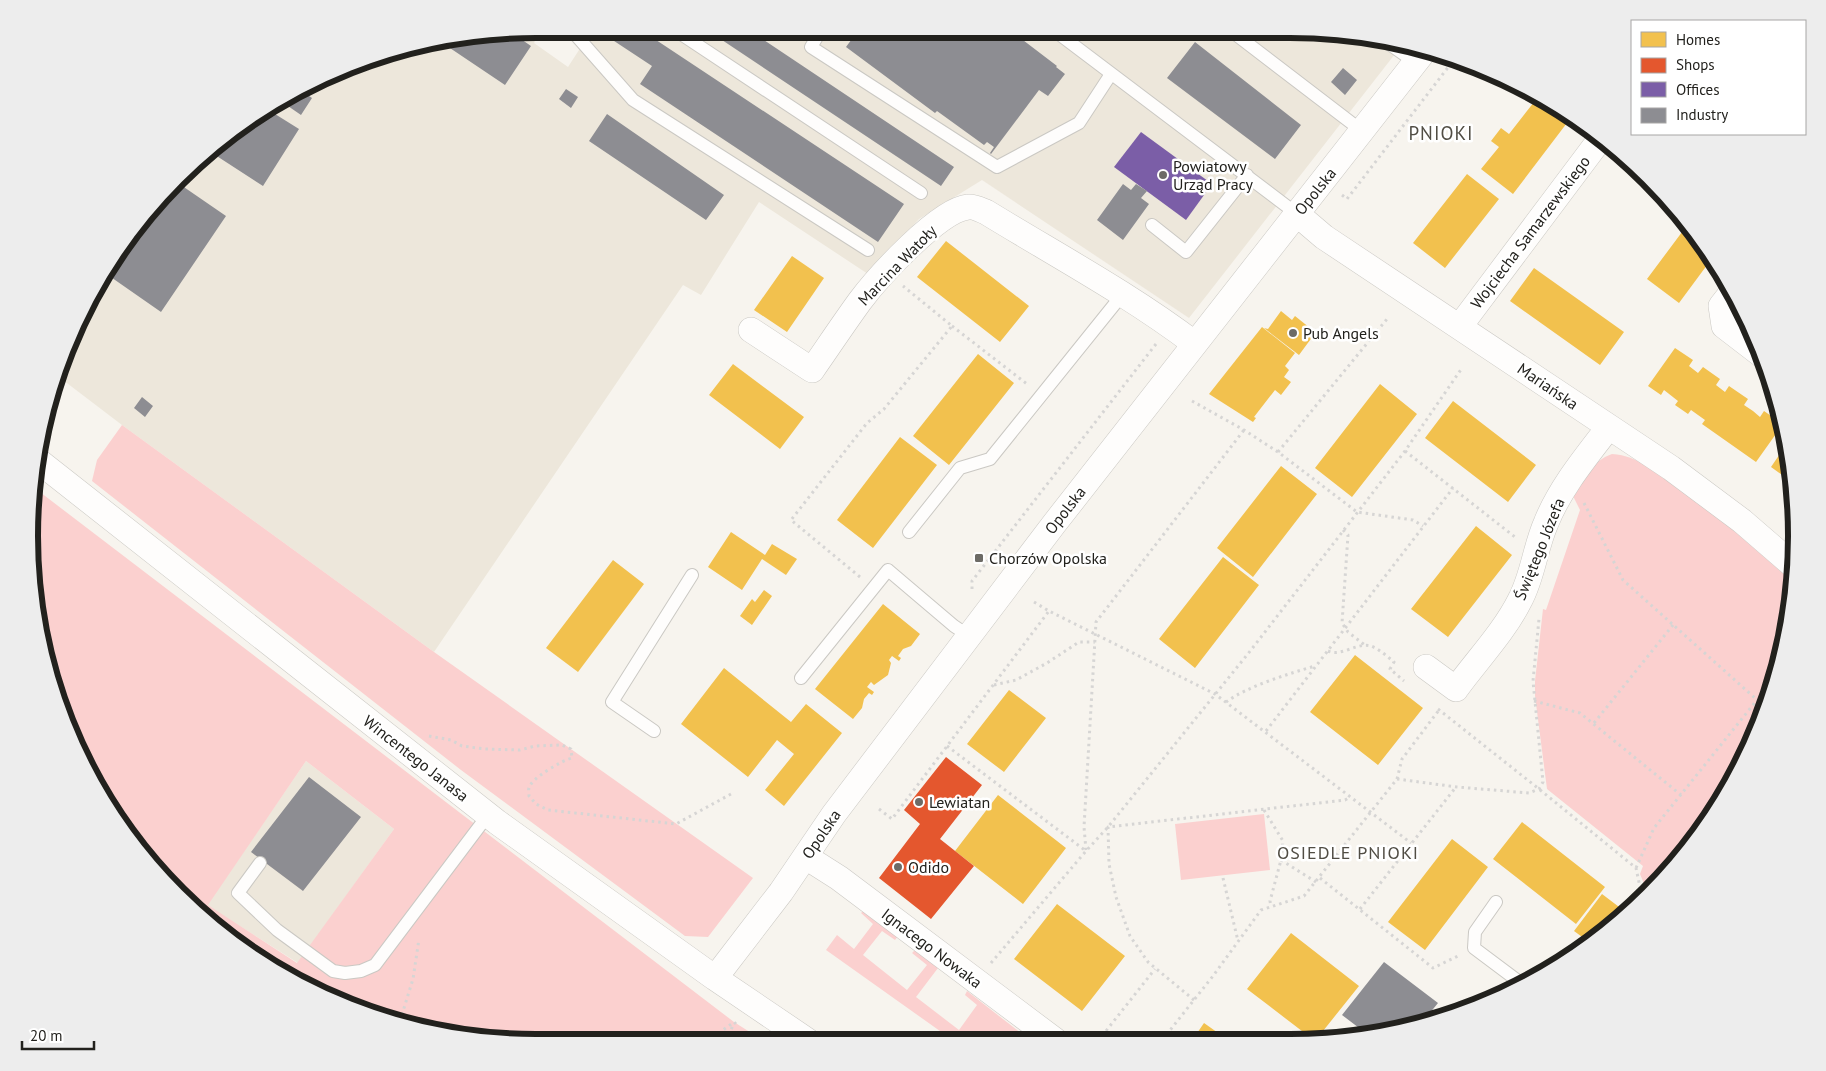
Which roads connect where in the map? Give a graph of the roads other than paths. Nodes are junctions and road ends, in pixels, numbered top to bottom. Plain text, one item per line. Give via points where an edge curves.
1 (578, 38) edge
2 (687, 38) edge
3 (816, 38) edge
4 (1064, 38) edge
5 (1240, 38) edge
6 (1420, 56) edge
7 (1111, 74) junction
8 (1362, 131) junction
9 (1597, 143) edge
10 (1247, 174) junction
11 (921, 193) dead end
12 (1297, 214) junction
13 (1152, 225) dead end
14 (868, 250) dead end
15 (1122, 295) junction
16 (1728, 298) edge
17 (1460, 326) junction
18 (751, 330) dead end
19 (1195, 344) junction
20 (1752, 347) edge
21 (1608, 428) junction
22 (43, 464) edge
23 (909, 532) dead end
24 (1787, 560) edge
25 (692, 575) dead end
26 (969, 636) junction
27 (1426, 667) dead end
28 (801, 678) dead end
29 (654, 731) dead end
30 (488, 815) junction
31 (806, 856) junction
32 (260, 863) dead end
33 (1496, 902) dead end
34 (715, 978) junction
35 (1516, 979) edge
36 (798, 1034) edge
37 (1047, 1034) edge

1 - 14 lane via 633,100
2 - 11 lane
3 - 7 lane via 811,46 997,167 1079,123
4 - 7 lane
5 - 8 lane
6 - 8 street, Opolska
7 - 10 lane
8 - 12 street, Opolska
9 - 17 street, Wojciecha Samarzewskiego
10 - 12 lane
10 - 13 lane via 1186,252
12 - 17 street, Mariańska via 1324,237
12 - 19 street, Opolska
15 - 18 street, Marcina Watoły via 986,212 969,206 947,215 925,232 886,271 861,300 812,370
15 - 19 street, Marcina Watoły
15 - 23 lane via 990,459 960,468
16 - 20 street via 1721,306 1724,326
17 - 21 street, Mariańska
19 - 26 street, Opolska
21 - 24 street, Mariańska via 1742,521
21 - 27 street, Świętego Józefa via 1551,510 1521,598 1510,617 1456,690
22 - 30 street, Wincentego Janasa
25 - 29 lane via 612,702
26 - 28 lane via 888,570
26 - 31 street, Opolska via 834,814
30 - 32 lane via 375,965 361,971 333,971 277,930 238,894
30 - 34 street, Wincentego Janasa
31 - 34 street, Opolska
31 - 37 street, Ignacego Nowaka
33 - 35 lane via 1475,932 1474,948
34 - 36 street, Wincentego Janasa

